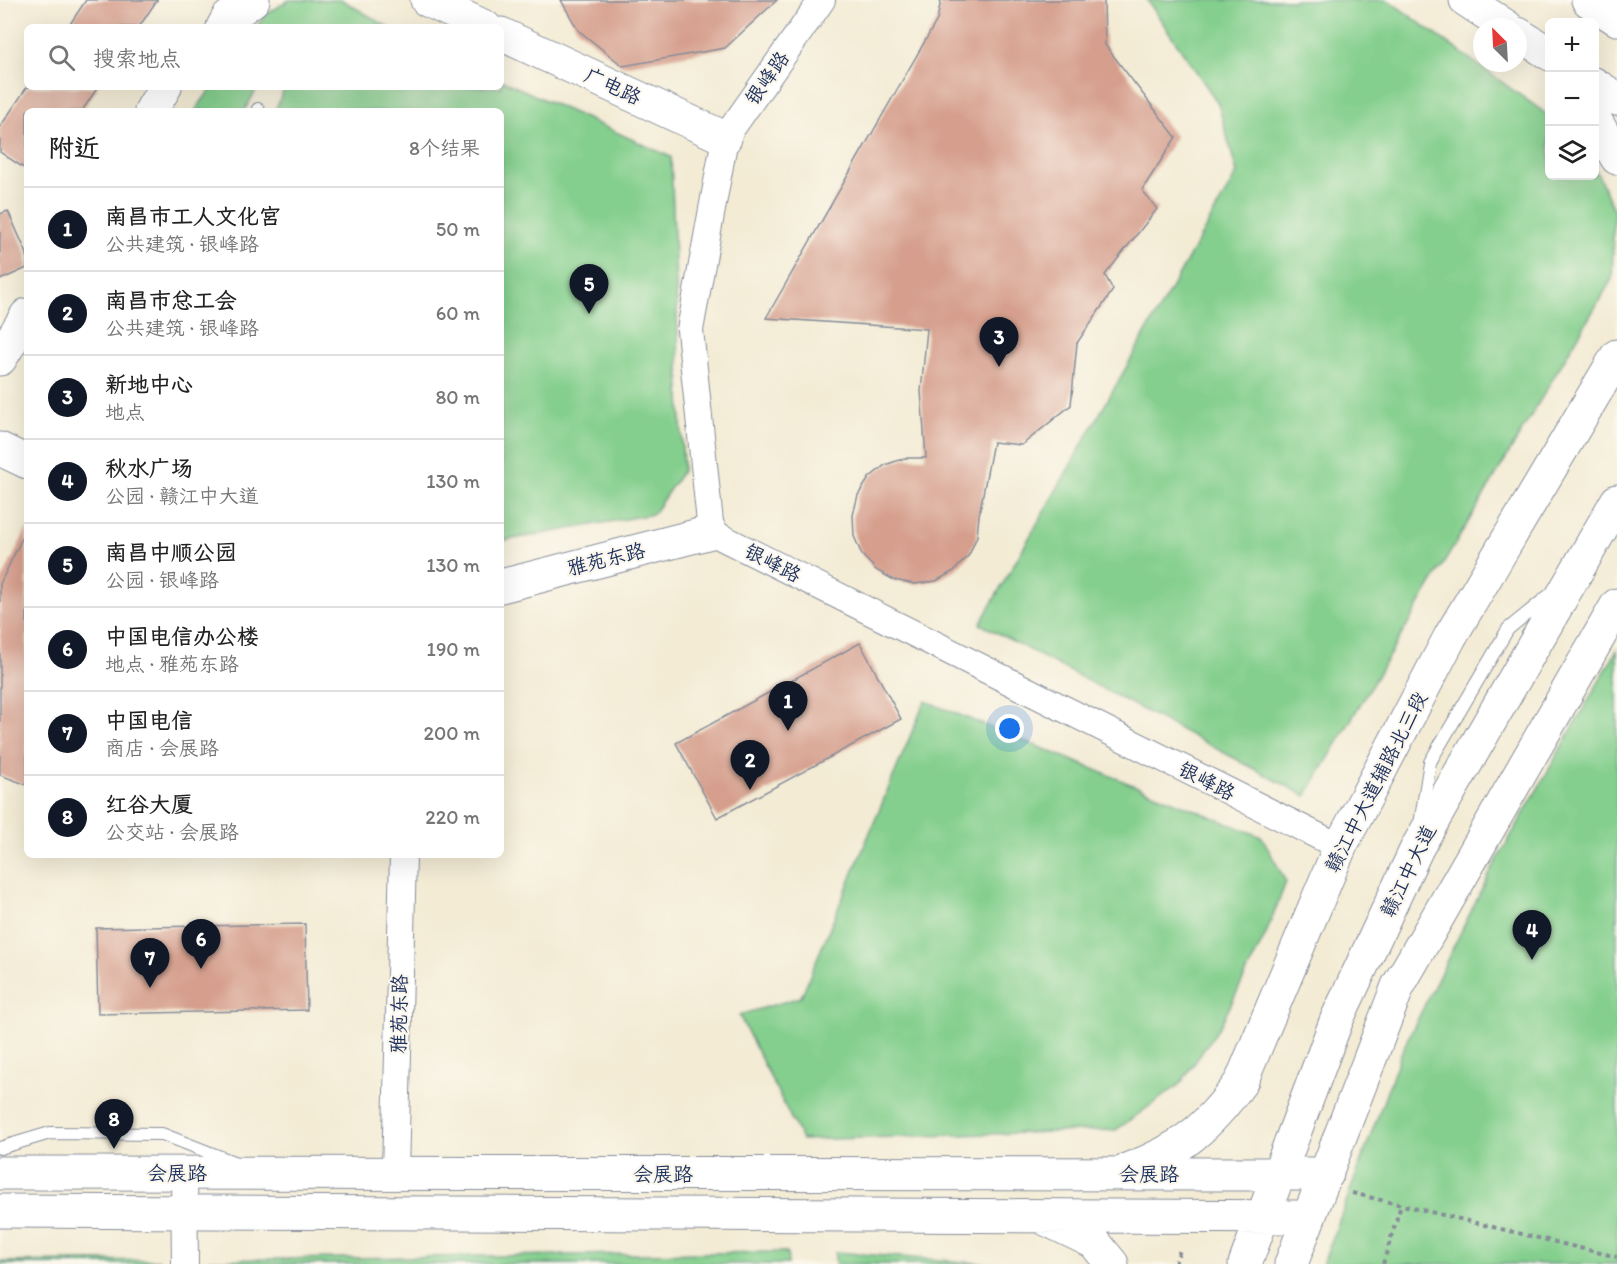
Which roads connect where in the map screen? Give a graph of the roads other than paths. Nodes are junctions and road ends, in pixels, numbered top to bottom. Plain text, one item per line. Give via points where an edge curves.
1 (222, 0) edge
2 (253, 0) edge
3 (427, 0) edge
4 (822, 0) edge
5 (1466, 0) edge
6 (1588, 0) edge
7 (1611, 0) edge
8 (1617, 2) edge
9 (1617, 19) edge
10 (204, 24) edge
11 (225, 24) edge
12 (479, 24) edge
13 (504, 35) edge
14 (1531, 44) edge
15 (1599, 87) edge
16 (163, 90) edge
17 (186, 90) edge
18 (1617, 99) edge
19 (153, 108) edge
20 (177, 108) edge
21 (1599, 126) edge
22 (725, 138) junction
23 (1617, 158) edge
24 (24, 320) edge
25 (24, 349) edge
26 (1617, 356) edge
27 (0, 359) edge
28 (0, 387) edge
29 (0, 449) edge
30 (24, 461) edge
31 (1617, 501) edge
32 (711, 532) junction
33 (504, 585) edge
34 (1617, 605) edge
35 (1340, 847) junction
36 (403, 858) edge
37 (0, 1148) edge
38 (0, 1173) edge
39 (184, 1173) junction
40 (262, 1173) junction
41 (395, 1173) junction
42 (1115, 1174) junction
43 (1279, 1174) junction
44 (1339, 1179) junction
45 (0, 1211) edge
46 (184, 1212) junction
47 (1037, 1215) junction
48 (1263, 1215) junction
49 (1309, 1217) junction
50 (184, 1264) edge
51 (1112, 1264) edge
52 (1245, 1264) edge
53 (1291, 1264) edge

1 - 10 main road
2 - 11 main road
3 - 12 main road
4 - 22 street, 银峰路
5 - 14 main road
6 - 9 main road
7 - 8 main road
13 - 22 main road, 广电路
15 - 18 main road
16 - 19 main road
17 - 20 main road
21 - 23 main road
22 - 32 street, 银峰路 via 690,330
24 - 27 main road
25 - 28 main road
26 - 35 main road, 赣江中大道辅路北三段 via 1450,637
29 - 30 main road
31 - 43 main road, 赣江中大道 via 1417,848 1337,1019
32 - 33 main road, 雅苑东路
32 - 35 street, 银峰路
34 - 44 main road via 1398,986
35 - 42 main road, 赣江中大道辅路北三段 via 1241,1082 1217,1114 1190,1139 1154,1160
36 - 41 street, 雅苑东路
37 - 40 lane via 50,1133 162,1134
38 - 39 main road, 会展路
39 - 40 main road, 会展路
39 - 46 street
40 - 41 main road, 会展路
41 - 42 main road, 会展路
42 - 43 main road, 会展路
43 - 44 main road, 会展路
43 - 48 main road, 赣江中大道
44 - 49 main road
45 - 46 main road, 会展路
46 - 47 main road, 会展路
46 - 50 street
47 - 48 main road, 会展路
47 - 51 main road via 1094,1242
48 - 49 main road, 会展路
48 - 52 main road, 赣江中大道
49 - 53 main road

